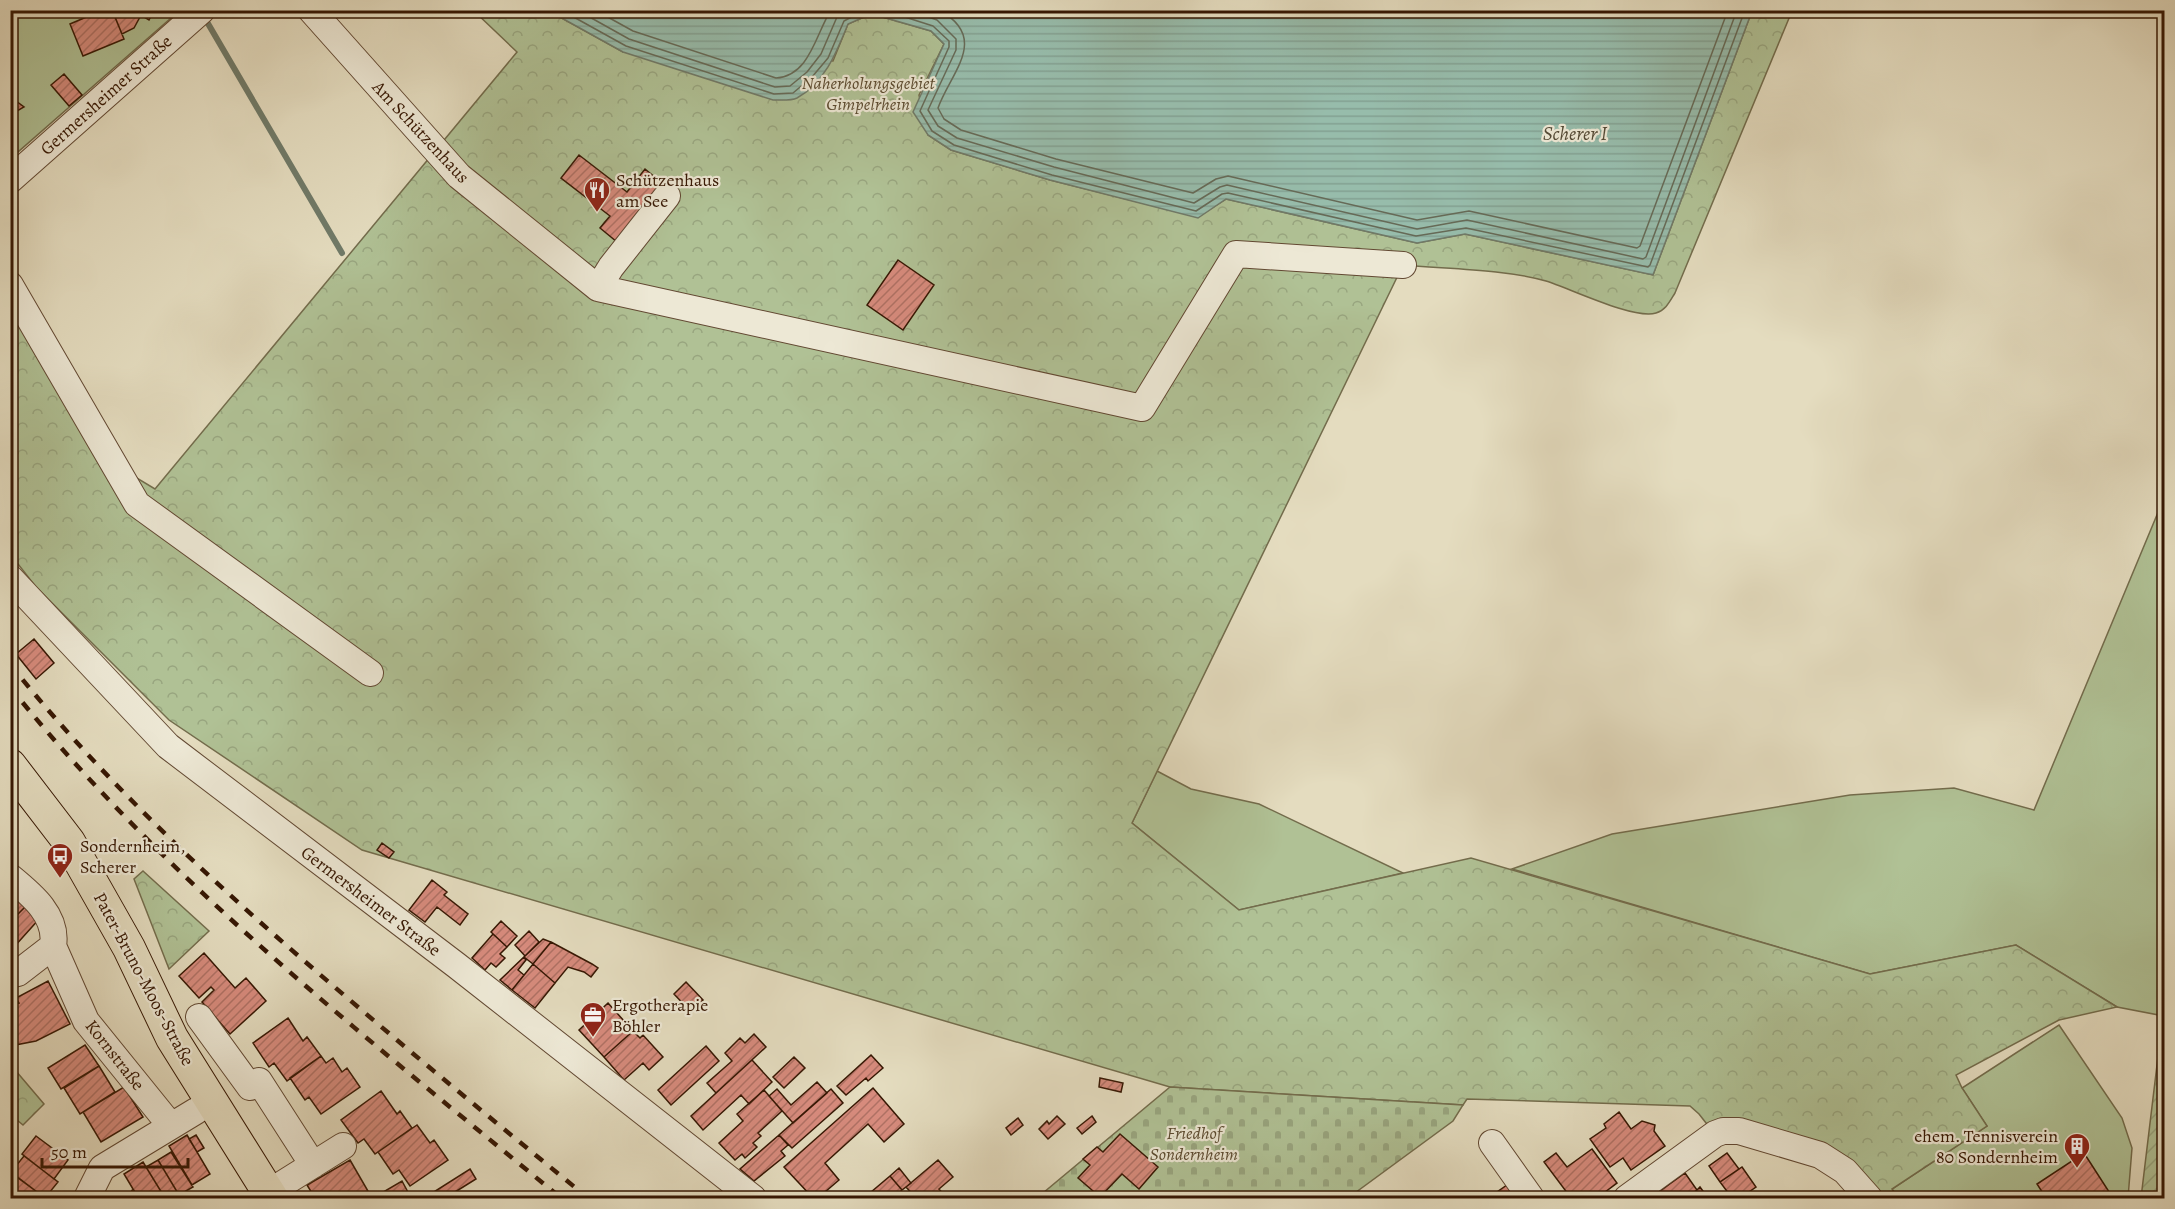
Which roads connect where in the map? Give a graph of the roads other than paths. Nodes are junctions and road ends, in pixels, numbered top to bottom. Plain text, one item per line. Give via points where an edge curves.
1 (310, 10) edge
2 (196, 16) edge
3 (10, 180) edge
4 (667, 196) dead end
5 (1403, 265) dead end
6 (10, 285) edge
7 (598, 288) junction
8 (10, 578) edge
9 (370, 673) dead end
10 (10, 765) edge
11 (10, 877) edge
12 (53, 946) junction
13 (10, 975) edge
14 (199, 1017) dead end
15 (196, 1111) dead end
16 (171, 1126) junction
17 (1492, 1143) dead end
18 (343, 1146) dead end
19 (313, 1165) junction
20 (270, 1196) edge
21 (87, 1198) edge
22 (753, 1198) edge
23 (1531, 1198) edge
24 (1627, 1198) edge
25 (1869, 1198) edge

1 - 7 street, Am Schützenhaus via 459,176
2 - 3 street, Germersheimer Straße
4 - 7 street
5 - 7 street via 1236,254 1142,408
6 - 9 street via 137,504
8 - 22 street, Germersheimer Straße via 168,746
10 - 20 main road, Pater-Bruno-Moos-Straße via 69,842 96,886 172,1038
11 - 12 street, Kornstraße via 38,903 51,922
12 - 13 street
12 - 16 street, Kornstraße via 86,1021
14 - 19 street via 250,1087 259,1081
15 - 16 street
16 - 21 street via 102,1168
17 - 23 street
18 - 19 street
19 - 20 street
24 - 25 street via 1723,1131 1739,1131 1820,1155 1845,1171

